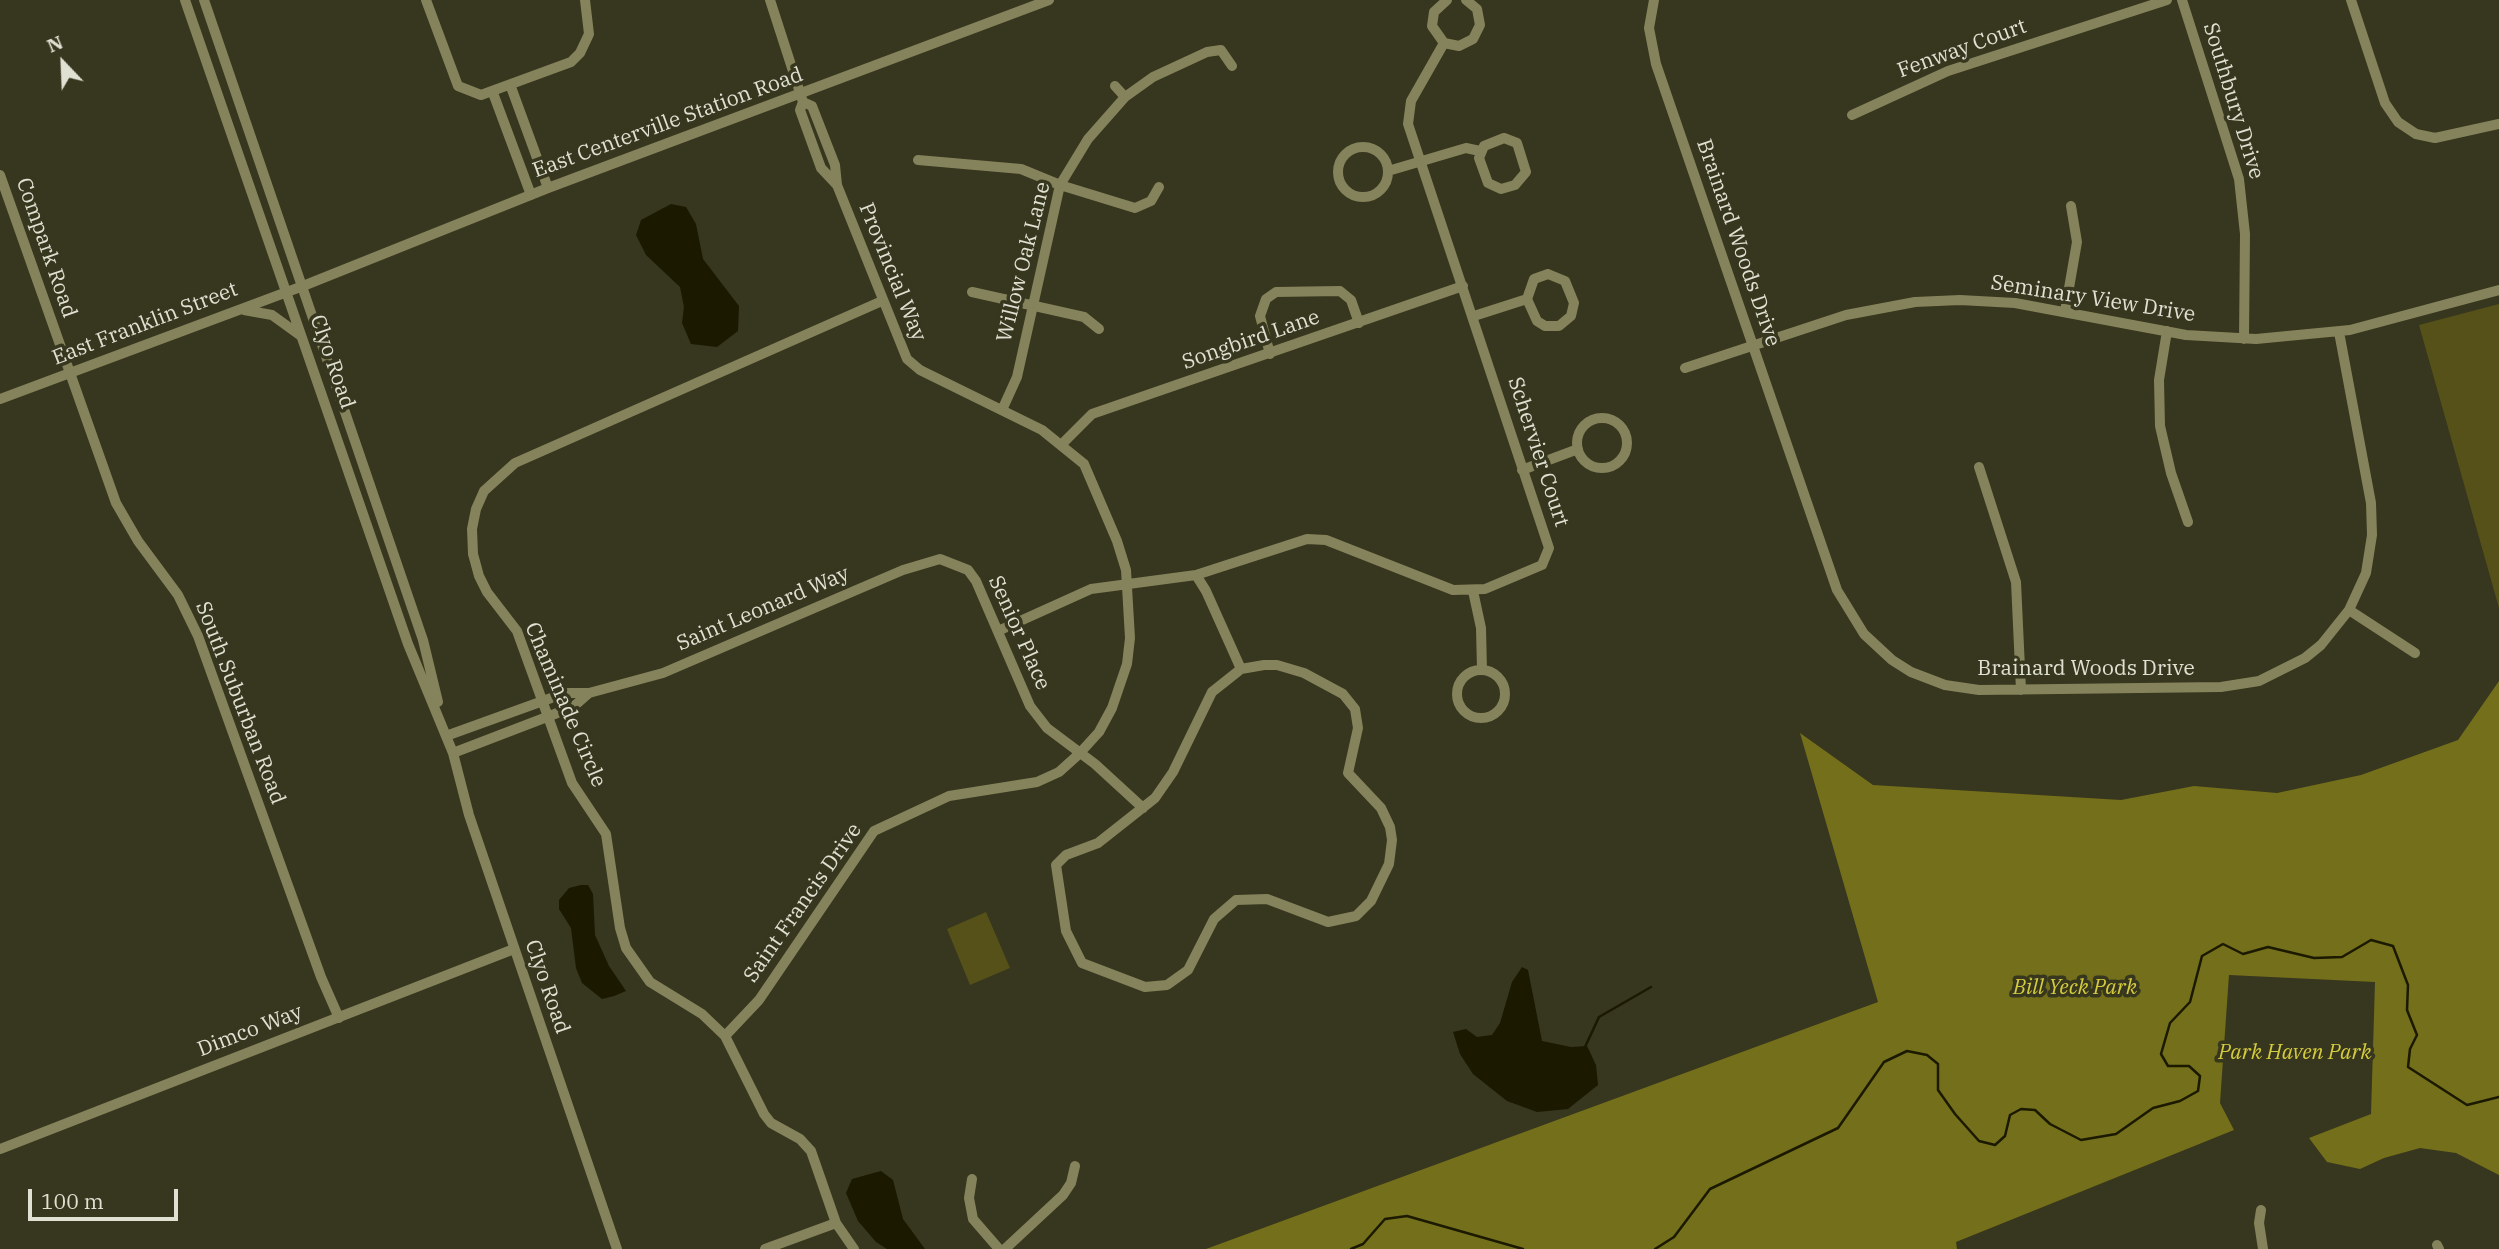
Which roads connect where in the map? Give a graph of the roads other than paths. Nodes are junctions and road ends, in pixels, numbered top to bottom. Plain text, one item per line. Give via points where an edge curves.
1 (185, 0) edge
2 (204, 0) edge
3 (426, 0) edge
4 (584, 0) edge
5 (770, 0) edge
6 (1049, 0) edge
7 (1447, 0) edge
8 (1466, 0) edge
9 (1654, 0) edge
10 (2167, 0) edge
11 (2182, 0) edge
12 (2351, 0) edge
13 (1444, 43) junction
14 (1232, 66) dead end
15 (1115, 86) dead end
16 (511, 87) junction
17 (493, 93) junction
18 (1125, 97) junction
19 (802, 99) junction
20 (1852, 115) dead end
21 (2499, 124) edge
22 (1480, 151) junction
23 (918, 160) dead end
24 (1421, 163) junction
25 (1388, 172) junction
26 (0, 175) edge
27 (1060, 185) junction
28 (1159, 187) dead end
29 (548, 188) junction
30 (531, 195) junction
31 (2071, 206) dead end
32 (303, 286) junction
33 (1463, 286) junction
34 (2499, 290) edge
35 (287, 291) junction
36 (972, 292) dead end
37 (1527, 299) junction
38 (882, 301) junction
39 (1031, 306) junction
40 (237, 310) junction
41 (2065, 311) junction
42 (1474, 316) junction
43 (1359, 323) junction
44 (1099, 329) dead end
45 (2166, 331) junction
46 (2339, 332) junction
47 (303, 338) junction
48 (2244, 339) junction
49 (1753, 345) junction
50 (1270, 354) junction
51 (1685, 368) dead end
52 (68, 374) junction
53 (0, 399) edge
54 (1002, 410) junction
55 (1062, 444) junction
56 (1578, 449) junction
57 (1979, 467) dead end
58 (1522, 470) junction
59 (2188, 522) dead end
60 (951, 561) joint
61 (1196, 575) junction
62 (1128, 586) junction
63 (1474, 591) junction
64 (2349, 610) junction
65 (998, 631) junction
66 (2415, 653) dead end
67 (1241, 669) junction
68 (1482, 670) junction
69 (2021, 690) junction
70 (589, 692) junction
71 (542, 702) junction
72 (548, 716) junction
73 (446, 736) junction
74 (453, 753) junction
75 (1079, 754) junction
76 (1143, 808) junction
77 (514, 949) junction
78 (339, 1018) junction
79 (725, 1035) junction
80 (0, 1149) edge
81 (1075, 1166) dead end
82 (972, 1179) dead end
83 (2261, 1210) dead end
84 (836, 1223) junction
85 (617, 1249) edge
86 (765, 1249) edge
87 (854, 1249) edge
88 (999, 1249) edge
89 (1005, 1249) edge
90 (2263, 1249) edge

1 - 35 street, Clyo Road
2 - 32 street, Clyo Road
3 - 17 street via 458,86 473,94
4 - 16 street via 590,25 580,53 564,66
5 - 19 street, Provincial Way
6 - 19 street, East Centerville Station Road
7 - 13 street via 1432,18 1434,32
8 - 13 street via 1480,17 1478,32 1467,44
9 - 49 street, Brainard Woods Drive via 1650,43
10 - 20 street, Fenway Court via 1948,71
11 - 48 street, Southbury Drive via 2239,179 2245,234
12 - 21 street via 2385,103 2398,122 2416,134 2435,138
13 - 24 street, Schervier Court via 1407,108
14 - 18 street, Willow Oak Lane via 1220,50 1207,52
15 - 18 street
16 - 17 street
16 - 29 street
17 - 30 street
18 - 27 street, Willow Oak Lane via 1088,139
19 - 29 street, East Centerville Station Road
19 - 38 street, Provincial Way via 812,106
22 - 22 street via 1488,183 1494,188 1508,188 1521,181 1526,172 1517,143 1496,139
22 - 24 street via 1466,148
23 - 27 street via 1021,169
24 - 25 street
24 - 33 street, Schervier Court
25 - 25 street via 1379,154 1366,147 1345,154 1340,166 1345,188 1361,198 1380,190
26 - 52 street, Compark Road
27 - 28 street via 1135,208 1151,201
27 - 39 street, Willow Oak Lane
29 - 30 street, East Centerville Station Road
30 - 32 street, East Centerville Station Road
31 - 41 street via 2077,242
32 - 35 street, East Franklin Street
32 - 73 street, Clyo Road via 423,640
33 - 42 street, Schervier Court
33 - 43 street, Songbird Lane
34 - 46 street, Seminary View Drive
35 - 40 street, East Franklin Street
35 - 47 street, Clyo Road
36 - 39 street
37 - 37 street via 1535,318 1545,326 1559,326 1573,312 1568,286 1554,274 1534,279
37 - 42 street
38 - 54 street, Provincial Way via 900,348 920,370
38 - 71 street, Chaminade Circle via 528,456 484,491 472,530 478,576 517,631
39 - 44 street via 1084,317
39 - 54 street, Willow Oak Lane via 1017,377
40 - 47 street via 272,315
40 - 52 street, East Franklin Street
41 - 45 street, Seminary View Drive
41 - 49 street, Seminary View Drive via 1983,301 1915,302 1846,314
42 - 58 street, Schervier Court
43 - 50 street, Songbird Lane
43 - 50 street via 1351,300 1340,291 1276,292 1266,299 1260,316
45 - 48 street, Seminary View Drive
45 - 59 street via 2159,380 2160,426
46 - 48 street, Seminary View Drive
46 - 64 street, Brainard Woods Drive via 2372,519 2366,573
47 - 73 street, Clyo Road via 408,644
49 - 51 street, Seminary View Drive
49 - 69 street, Brainard Woods Drive via 1838,590 1864,634 1892,660 1928,680 1964,689
50 - 55 street, Songbird Lane via 1092,414
52 - 53 street, East Franklin Street
52 - 78 street, South Suburban Road via 116,503 178,595 198,636
54 - 55 street, Provincial Way
55 - 62 street, Provincial Way via 1084,464 1096,487
56 - 56 street via 1590,465 1603,468 1621,460 1627,448 1619,423 1599,417 1581,428
56 - 58 street
57 - 69 street via 2016,582
58 - 63 street, Schervier Court via 1549,548 1546,559 1536,570
60 - 65 street, Senior Place via 968,570 976,581
60 - 70 street, Saint Leonard Way via 925,562 686,664
61 - 62 street, Schervier Court
61 - 63 street, Schervier Court via 1296,541 1318,538 1442,587
61 - 67 street
62 - 65 street, Schervier Court via 1091,589
62 - 75 street, Provincial Way via 1127,664 1112,708
63 - 68 street
64 - 66 street
64 - 69 street, Brainard Woods Drive via 2305,658 2259,681 2221,687
65 - 75 street, Senior Place via 1030,706
67 - 76 street via 1212,692 1168,780
67 - 76 street via 1278,665 1296,670 1335,688 1355,709 1358,728 1348,773 1381,808 1392,840 1389,864 1371,901 1356,916 1328,922 1267,899 1236,900 1214,919 1188,970 1175,981 1145,988 1116,977 1082,963 1074,952 1066,931 1056,865 1066,855 1098,843
68 - 68 street via 1463,678 1456,690 1458,704 1466,715 1493,717 1503,707 1504,686 1495,675
70 - 71 street, Saint Leonard Way
70 - 72 street, Saint Leonard Way via 573,707
71 - 72 street, Chaminade Circle
71 - 73 street, Saint Leonard Way
72 - 74 street, Saint Leonard Way
72 - 79 street, Chaminade Circle via 572,783 606,834 626,948 650,982 702,1014
73 - 74 street, Clyo Road
74 - 77 street, Clyo Road
75 - 76 street, Senior Place
75 - 79 street, Saint Francis Drive via 1059,772 1037,782 949,796 874,831 760,1000
77 - 78 street, Dimco Way
77 - 85 street, Clyo Road
78 - 80 street, Dimco Way
79 - 84 street, Chaminade Circle via 764,1114 811,1151
81 - 89 street via 1063,1195
82 - 88 street via 969,1198 974,1219
83 - 90 street
84 - 86 street
84 - 87 street, Chaminade Circle

